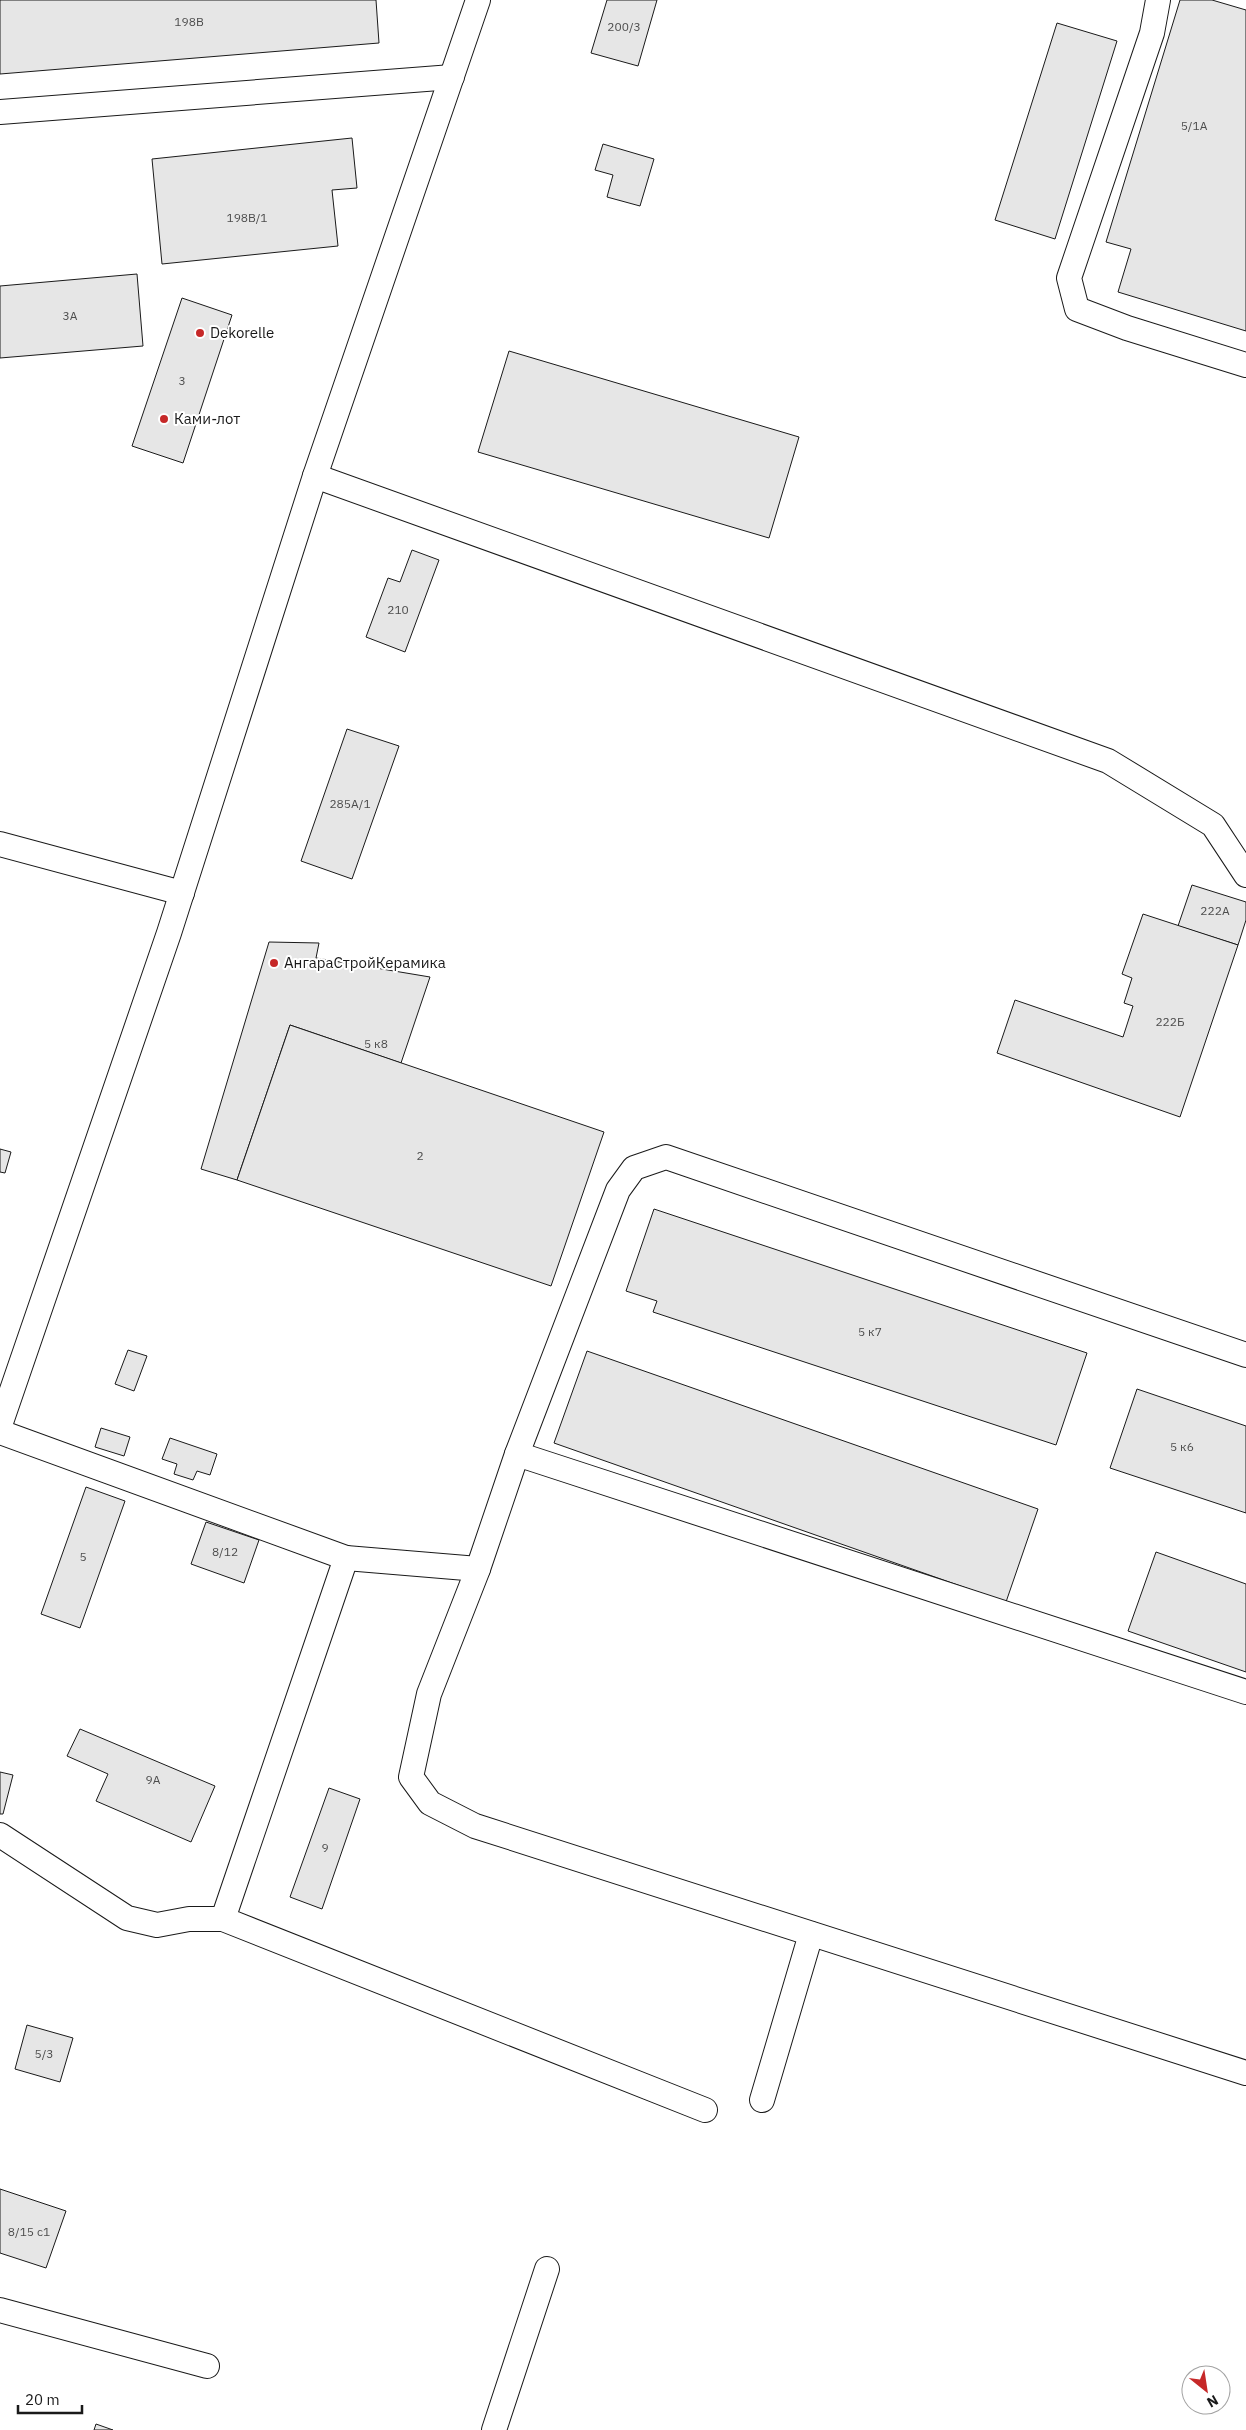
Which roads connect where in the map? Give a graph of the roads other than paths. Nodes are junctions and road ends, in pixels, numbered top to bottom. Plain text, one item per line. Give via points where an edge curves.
1 (478, 0) edge
2 (1158, 0) edge
3 (452, 77) junction
4 (0, 112) edge
5 (1246, 366) edge
6 (315, 476) junction
7 (0, 844) edge
8 (1246, 875) edge
9 (182, 893) junction
10 (1246, 1355) edge
11 (0, 1425) edge
12 (0, 1432) edge
13 (517, 1454) junction
14 (346, 1558) junction
15 (478, 1569) junction
16 (1246, 1692) edge
17 (0, 1835) edge
18 (223, 1919) junction
19 (811, 1934) junction
20 (1246, 2074) edge
21 (762, 2100) dead end
22 (706, 2110) dead end
23 (547, 2269) dead end
24 (0, 2310) edge
25 (207, 2366) dead end
26 (494, 2430) edge

1 - 3 street
2 - 5 street via 1152,33 1069,278 1077,309
3 - 4 street
3 - 6 street
6 - 8 street via 1108,761 1213,825
6 - 9 street
7 - 9 street
9 - 11 street
10 - 13 street via 666,1157 634,1168 618,1190
12 - 14 street
13 - 15 street
13 - 16 street
14 - 15 street
14 - 18 street
15 - 19 street via 429,1694 411,1777 430,1803 475,1826
17 - 18 street via 127,1918 157,1925 189,1919
18 - 22 street
19 - 20 street
19 - 21 street
23 - 26 street
24 - 25 street

